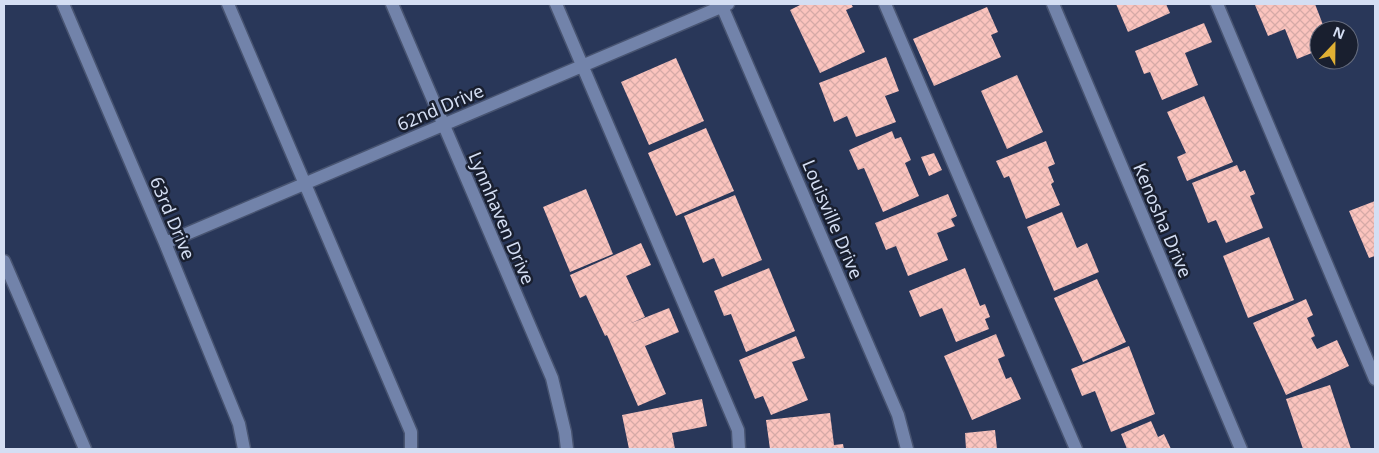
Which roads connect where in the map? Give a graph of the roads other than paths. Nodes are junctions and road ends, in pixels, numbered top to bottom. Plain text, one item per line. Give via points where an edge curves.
1 (63, 4) edge
2 (228, 4) edge
3 (392, 4) edge
4 (556, 4) edge
5 (724, 4) edge
6 (884, 4) edge
7 (1053, 4) edge
8 (1217, 4) edge
9 (583, 66) junction
10 (444, 125) junction
11 (305, 183) junction
12 (165, 243) junction
13 (4, 261) edge
14 (1375, 379) edge
15 (86, 449) edge
16 (244, 449) edge
17 (410, 449) edge
18 (567, 449) edge
19 (739, 449) edge
20 (907, 449) edge
21 (1076, 449) edge
22 (1241, 449) edge

1 - 12 street, 63rd Drive
2 - 11 street
3 - 10 street, Lynnhaven Drive
4 - 9 street
5 - 9 street, 62nd Drive
5 - 20 street, Louisville Drive via 898,415
6 - 21 street
7 - 22 street, Kenosha Drive
8 - 14 street
9 - 10 street, 62nd Drive
9 - 19 street via 738,430
10 - 11 street, 62nd Drive
10 - 18 street, Lynnhaven Drive via 552,378 566,432
11 - 12 street, 62nd Drive
11 - 17 street via 411,432
12 - 16 street, 63rd Drive via 239,424
13 - 15 street

